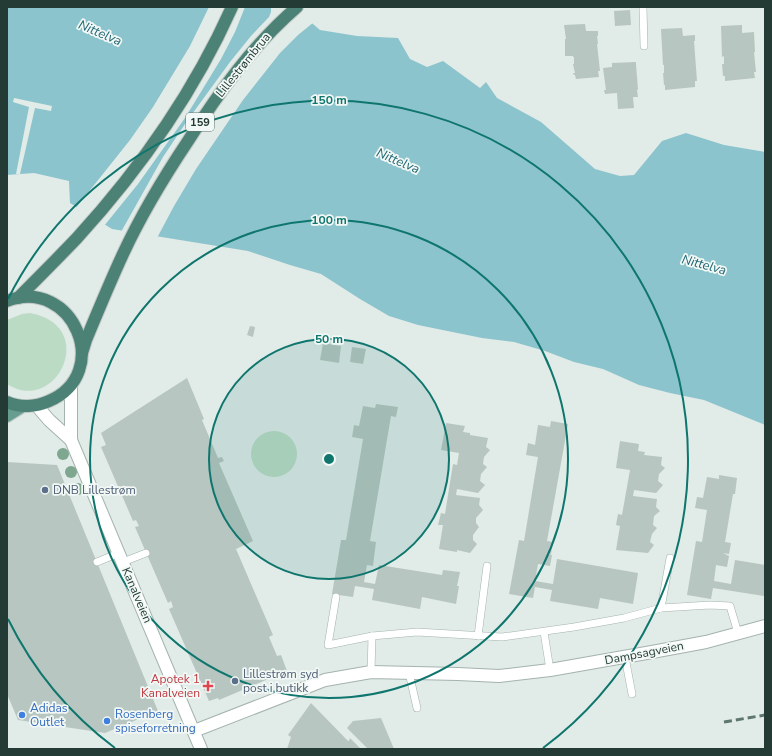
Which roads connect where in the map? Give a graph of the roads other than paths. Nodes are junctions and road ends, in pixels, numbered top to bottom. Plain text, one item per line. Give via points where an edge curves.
1 (232, 7) edge
2 (297, 7) edge
3 (643, 7) edge
4 (644, 46) dead end
5 (12, 300) edge
6 (82, 353) junction
7 (71, 384) junction
8 (7, 402) edge
9 (23, 406) junction
10 (37, 406) junction
11 (7, 416) edge
12 (72, 440) junction
13 (146, 553) dead end
14 (121, 558) junction
15 (670, 558) dead end
16 (97, 562) dead end
17 (487, 566) dead end
18 (336, 597) dead end
19 (662, 608) junction
20 (765, 626) edge
21 (544, 632) junction
22 (738, 633) junction
23 (372, 636) junction
24 (478, 636) junction
25 (625, 657) junction
26 (550, 670) junction
27 (371, 672) junction
28 (409, 673) junction
29 (632, 694) dead end
30 (417, 708) dead end
31 (194, 731) junction
32 (201, 749) edge

1 - 5 highway, 159 via 211,52 148,153 77,238
2 - 6 highway, Lillestrømbrua / 159 via 264,37 223,89 174,161 123,253
3 - 4 lane
5 - 6 highway, 159 via 38,298 63,310 78,332
6 - 7 highway, 159 via 78,373
7 - 10 highway, 159 via 56,398
7 - 12 street, Kanalveien
8 - 9 highway, 159
9 - 10 highway, 159
9 - 11 main road
10 - 12 street, Kanalveien
12 - 14 street, Kanalveien
13 - 14 lane
14 - 16 lane
14 - 31 street, Kanalveien
15 - 19 lane
17 - 24 lane
18 - 23 lane via 328,645
19 - 21 lane via 624,618
19 - 22 lane via 730,606
20 - 22 street, Dampsagveien
21 - 24 lane via 502,637
21 - 26 lane
22 - 25 street, Dampsagveien via 706,642
23 - 24 lane via 417,632
23 - 27 lane
25 - 26 street, Dampsagveien
25 - 29 lane
26 - 28 street, Dampsagveien via 499,676
27 - 28 street, Dampsagveien
27 - 31 street, Dampsagveien via 324,680
28 - 30 lane
31 - 32 street, Kanalveien

